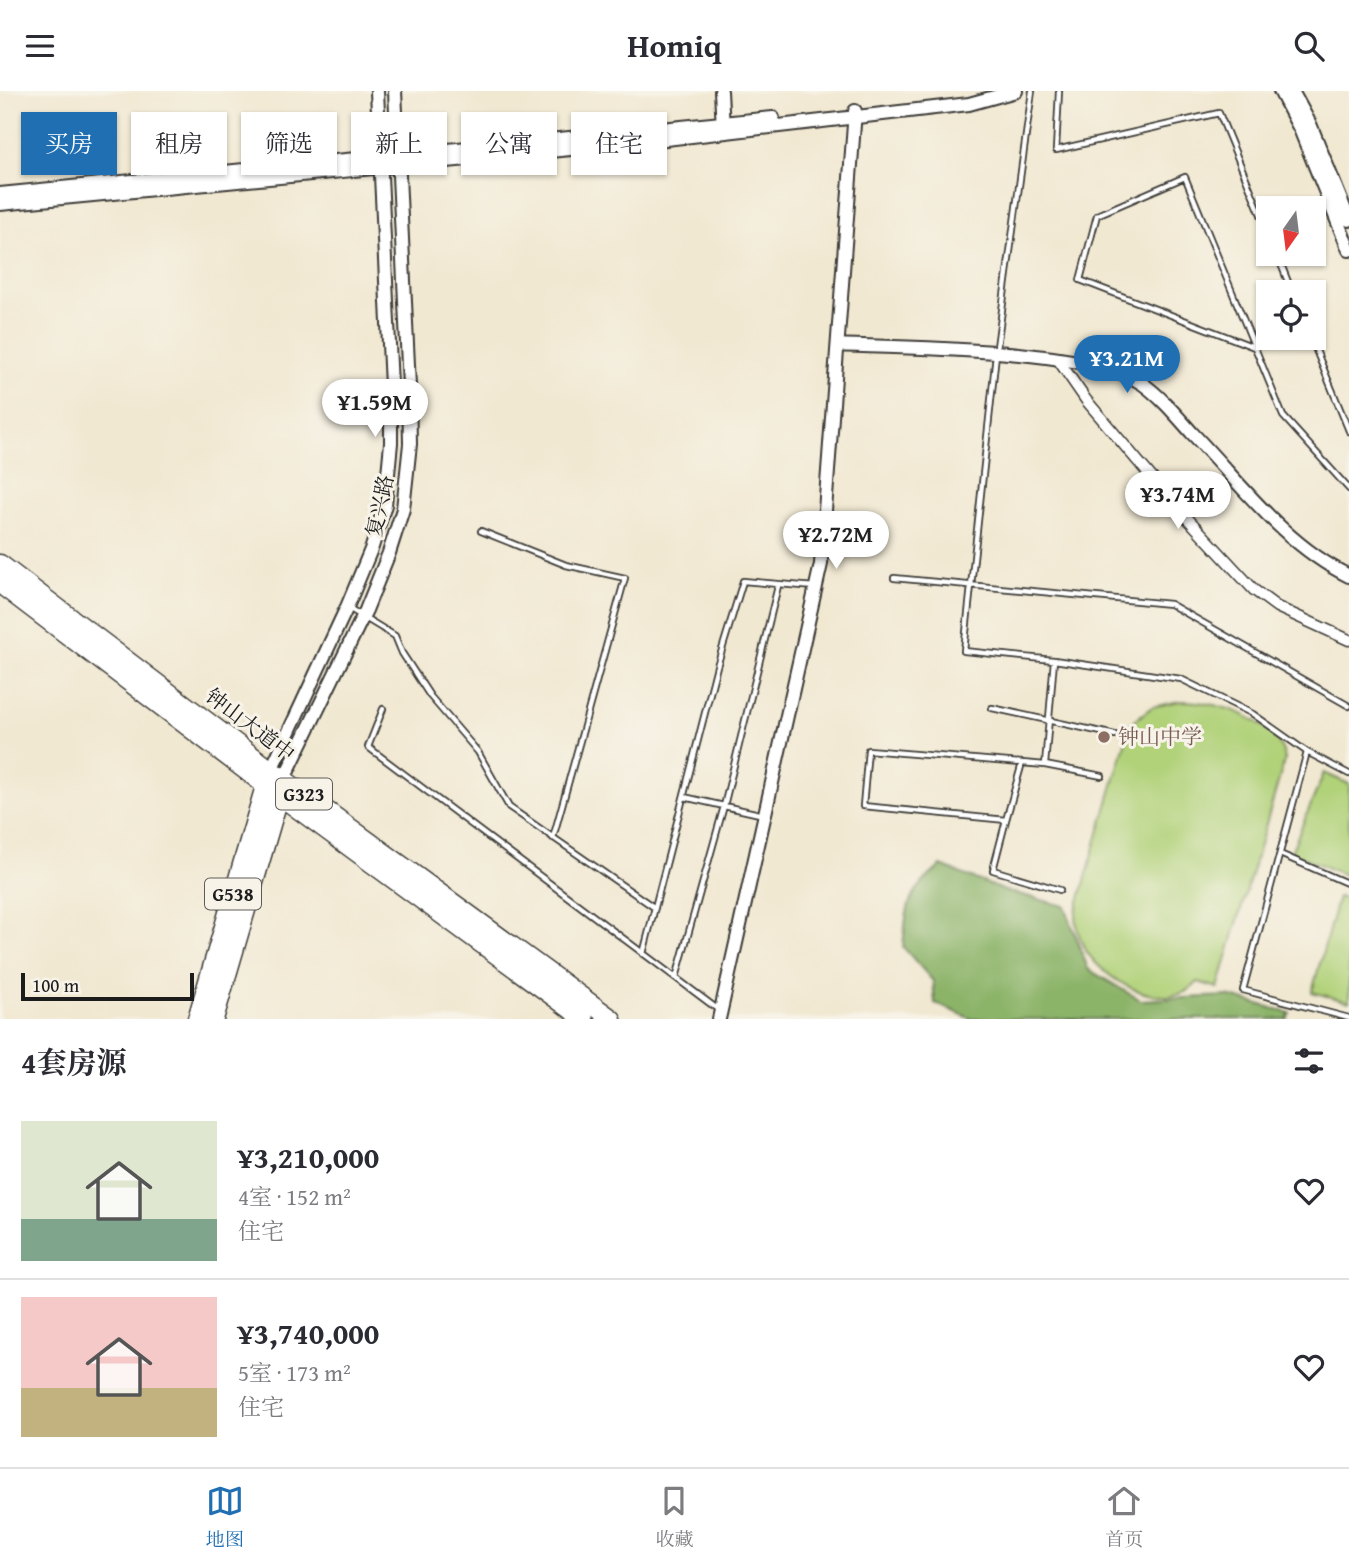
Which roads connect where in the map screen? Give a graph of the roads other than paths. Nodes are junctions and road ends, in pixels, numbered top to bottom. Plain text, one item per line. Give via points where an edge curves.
1 (377, 91) edge
2 (395, 91) edge
3 (721, 91) edge
4 (988, 91) edge
5 (1016, 91) edge
6 (1032, 91) edge
7 (1059, 91) edge
8 (1280, 91) edge
9 (1292, 91) edge
10 (378, 112) edge
11 (396, 112) edge
12 (855, 113) junction
13 (723, 128) junction
14 (447, 155) edge
15 (351, 164) edge
16 (351, 164) edge
17 (381, 175) edge
18 (399, 175) edge
19 (0, 194) edge
20 (1256, 203) edge
21 (0, 204) edge
22 (1349, 220) edge
23 (1349, 250) edge
24 (838, 345) junction
25 (1254, 347) junction
26 (1316, 350) edge
27 (996, 354) junction
28 (1059, 361) junction
29 (1349, 431) edge
30 (1349, 489) edge
31 (481, 531) dead end
32 (0, 564) edge
33 (1349, 576) edge
34 (894, 578) dead end
35 (0, 584) edge
36 (778, 586) junction
37 (971, 586) junction
38 (816, 587) junction
39 (347, 607) junction
40 (363, 615) junction
41 (1349, 641) edge
42 (1054, 660) junction
43 (1349, 706) edge
44 (992, 708) dead end
45 (383, 709) dead end
46 (1049, 722) junction
47 (1115, 735) dead end
48 (1307, 752) junction
49 (1022, 763) junction
50 (1045, 765) junction
51 (1349, 775) edge
52 (1102, 776) dead end
53 (275, 782) junction
54 (684, 797) junction
55 (724, 806) junction
56 (764, 816) junction
57 (1006, 820) junction
58 (553, 838) junction
59 (1280, 854) junction
60 (1349, 884) edge
61 (1060, 890) dead end
62 (655, 908) junction
63 (643, 954) junction
64 (676, 978) junction
65 (720, 1015) edge
66 (1349, 1018) edge
67 (197, 1019) edge
68 (214, 1019) edge
69 (584, 1019) edge
70 (612, 1019) edge

1 - 10 main road, 复兴路
2 - 11 main road, 复兴路
3 - 13 main road
4 - 12 main road
5 - 12 main road via 969,104
6 - 27 lane
7 - 20 lane via 1056,150 1219,113
8 - 23 main road
9 - 22 main road
12 - 13 main road
12 - 24 main road
13 - 14 main road
15 - 19 main road
16 - 21 main road
17 - 39 main road, 复兴路 via 391,386 389,475 372,547
18 - 40 main road, 复兴路 via 409,386 408,466 400,520
24 - 27 main road
24 - 38 main road
25 - 25 lane via 1185,177 1097,215 1080,280
25 - 30 lane via 1283,416
26 - 29 lane
27 - 28 main road
27 - 37 lane
28 - 33 main road via 1120,372 1142,384 1302,547
28 - 41 street via 1086,400 1254,590 1277,607
31 - 58 lane via 566,565 625,578
32 - 53 highway, 钟山大道中 / G323
34 - 37 lane
35 - 53 highway, 钟山大道中 / G323
36 - 38 lane
36 - 54 lane via 743,581
36 - 55 lane
37 - 42 lane via 964,651
37 - 43 lane via 1170,604
38 - 56 main road
39 - 40 lane
39 - 53 main road, 复兴路
40 - 53 main road, 复兴路
40 - 58 lane via 395,636 430,696 478,753 509,807
42 - 46 lane
42 - 48 lane via 1181,679 1253,713
44 - 46 lane
45 - 63 lane via 368,747
46 - 47 lane
46 - 50 lane
48 - 51 lane
48 - 59 lane
49 - 50 lane
49 - 57 lane
49 - 57 lane via 868,750 863,806
50 - 52 lane
53 - 67 highway, G538
53 - 68 highway, G538
53 - 69 highway, 钟山大道中 / G323
53 - 70 highway, 钟山大道中 / G323
54 - 55 lane
54 - 62 lane
55 - 56 lane
55 - 64 lane
56 - 65 main road
57 - 61 lane via 993,870
58 - 62 lane
59 - 60 lane
59 - 66 lane via 1243,990
62 - 63 lane
63 - 64 lane
64 - 65 lane

